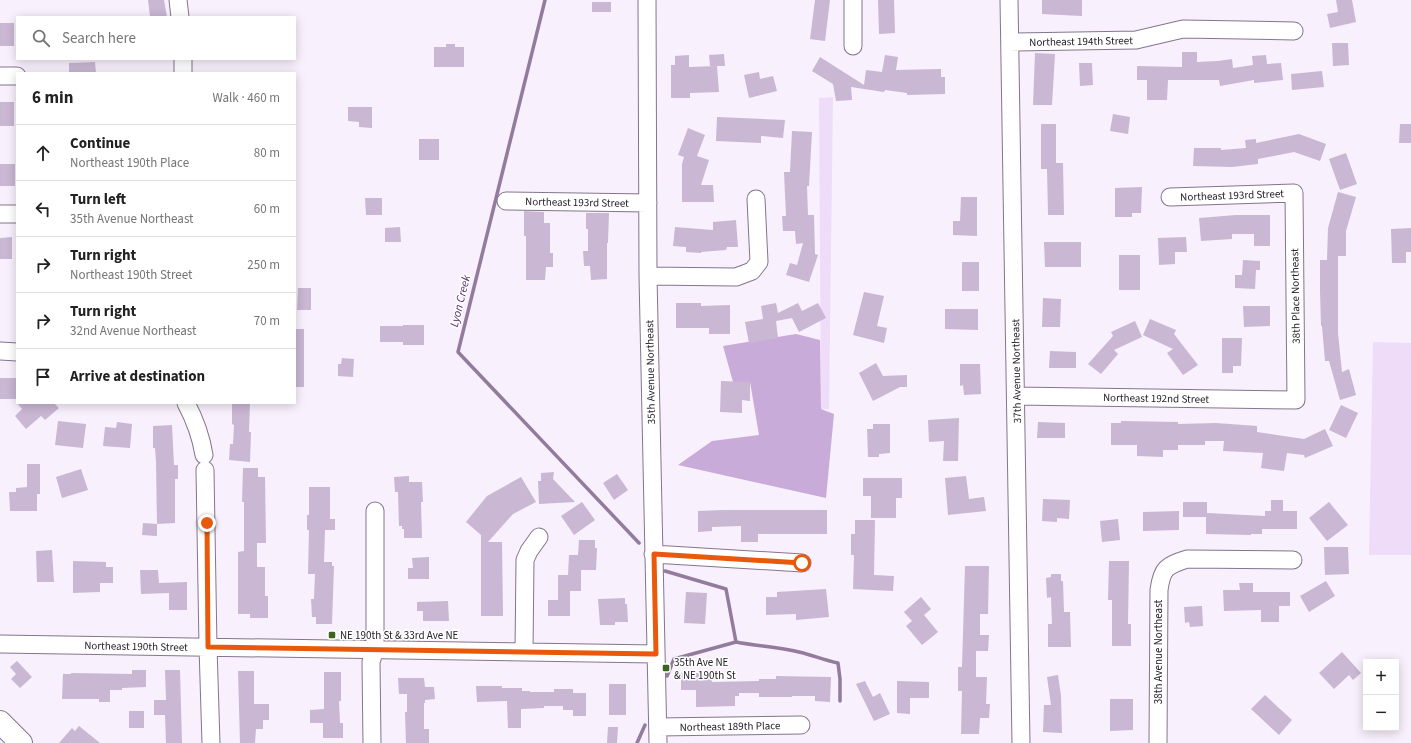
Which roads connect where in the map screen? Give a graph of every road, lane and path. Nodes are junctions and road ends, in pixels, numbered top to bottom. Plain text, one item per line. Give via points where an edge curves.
1 (178, 0) edge
2 (647, 0) edge
3 (853, 0) edge
4 (1010, 0) edge
5 (180, 16) edge
6 (1294, 31) dead end
7 (1010, 42) junction
8 (853, 46) dead end
9 (183, 60) edge
10 (183, 72) edge
11 (0, 76) edge
12 (16, 76) edge
13 (1294, 193) joint
14 (1170, 197) dead end
15 (756, 199) dead end
16 (506, 201) dead end
17 (648, 203) junction
18 (0, 214) edge
19 (16, 214) edge
20 (648, 276) junction
21 (0, 351) edge
22 (16, 352) edge
23 (1016, 396) junction
24 (1296, 400) joint
25 (187, 404) edge
26 (375, 511) dead end
27 (539, 537) dead end
28 (654, 554) junction
29 (1293, 560) dead end
30 (802, 563) dead end
31 (0, 644) edge
32 (208, 647) junction
33 (375, 649) junction
34 (524, 652) junction
35 (656, 654) junction
36 (0, 722) edge
37 (801, 725) dead end
38 (658, 735) edge
39 (21, 743) edge
40 (211, 743) edge
41 (372, 743) edge
42 (1021, 743) edge
43 (1158, 743) edge

1 - 5 street
2 - 17 street, 35th Avenue Northeast
3 - 8 street
4 - 7 street, 37th Avenue Northeast
6 - 7 street, Northeast 194th Street via 1184,29 1136,40
7 - 23 street, 37th Avenue Northeast
9 - 10 street
11 - 12 street
13 - 14 street, Northeast 193rd Street
13 - 24 street, 38th Place Northeast
15 - 20 street via 759,262 752,271 736,277
16 - 17 street, Northeast 193rd Street
17 - 20 street, 35th Avenue Northeast
18 - 19 street
20 - 28 street, 35th Avenue Northeast
21 - 22 street
23 - 24 street, Northeast 192nd Street
23 - 42 street, 37th Avenue Northeast
25 - 32 street via 196,422 205,462
26 - 33 street
27 - 34 street via 525,560
28 - 30 street
28 - 35 street, 35th Avenue Northeast
29 - 43 street, 38th Avenue Northeast via 1187,559 1171,565 1161,575 1158,590
31 - 32 street, Northeast 190th Street
32 - 33 street, Northeast 190th Street
32 - 40 street
33 - 34 street, Northeast 190th Street
33 - 41 street via 371,662
34 - 35 street, Northeast 190th Street
35 - 38 street, 35th Avenue Northeast
36 - 39 main road
37 - 38 street, Northeast 189th Place

